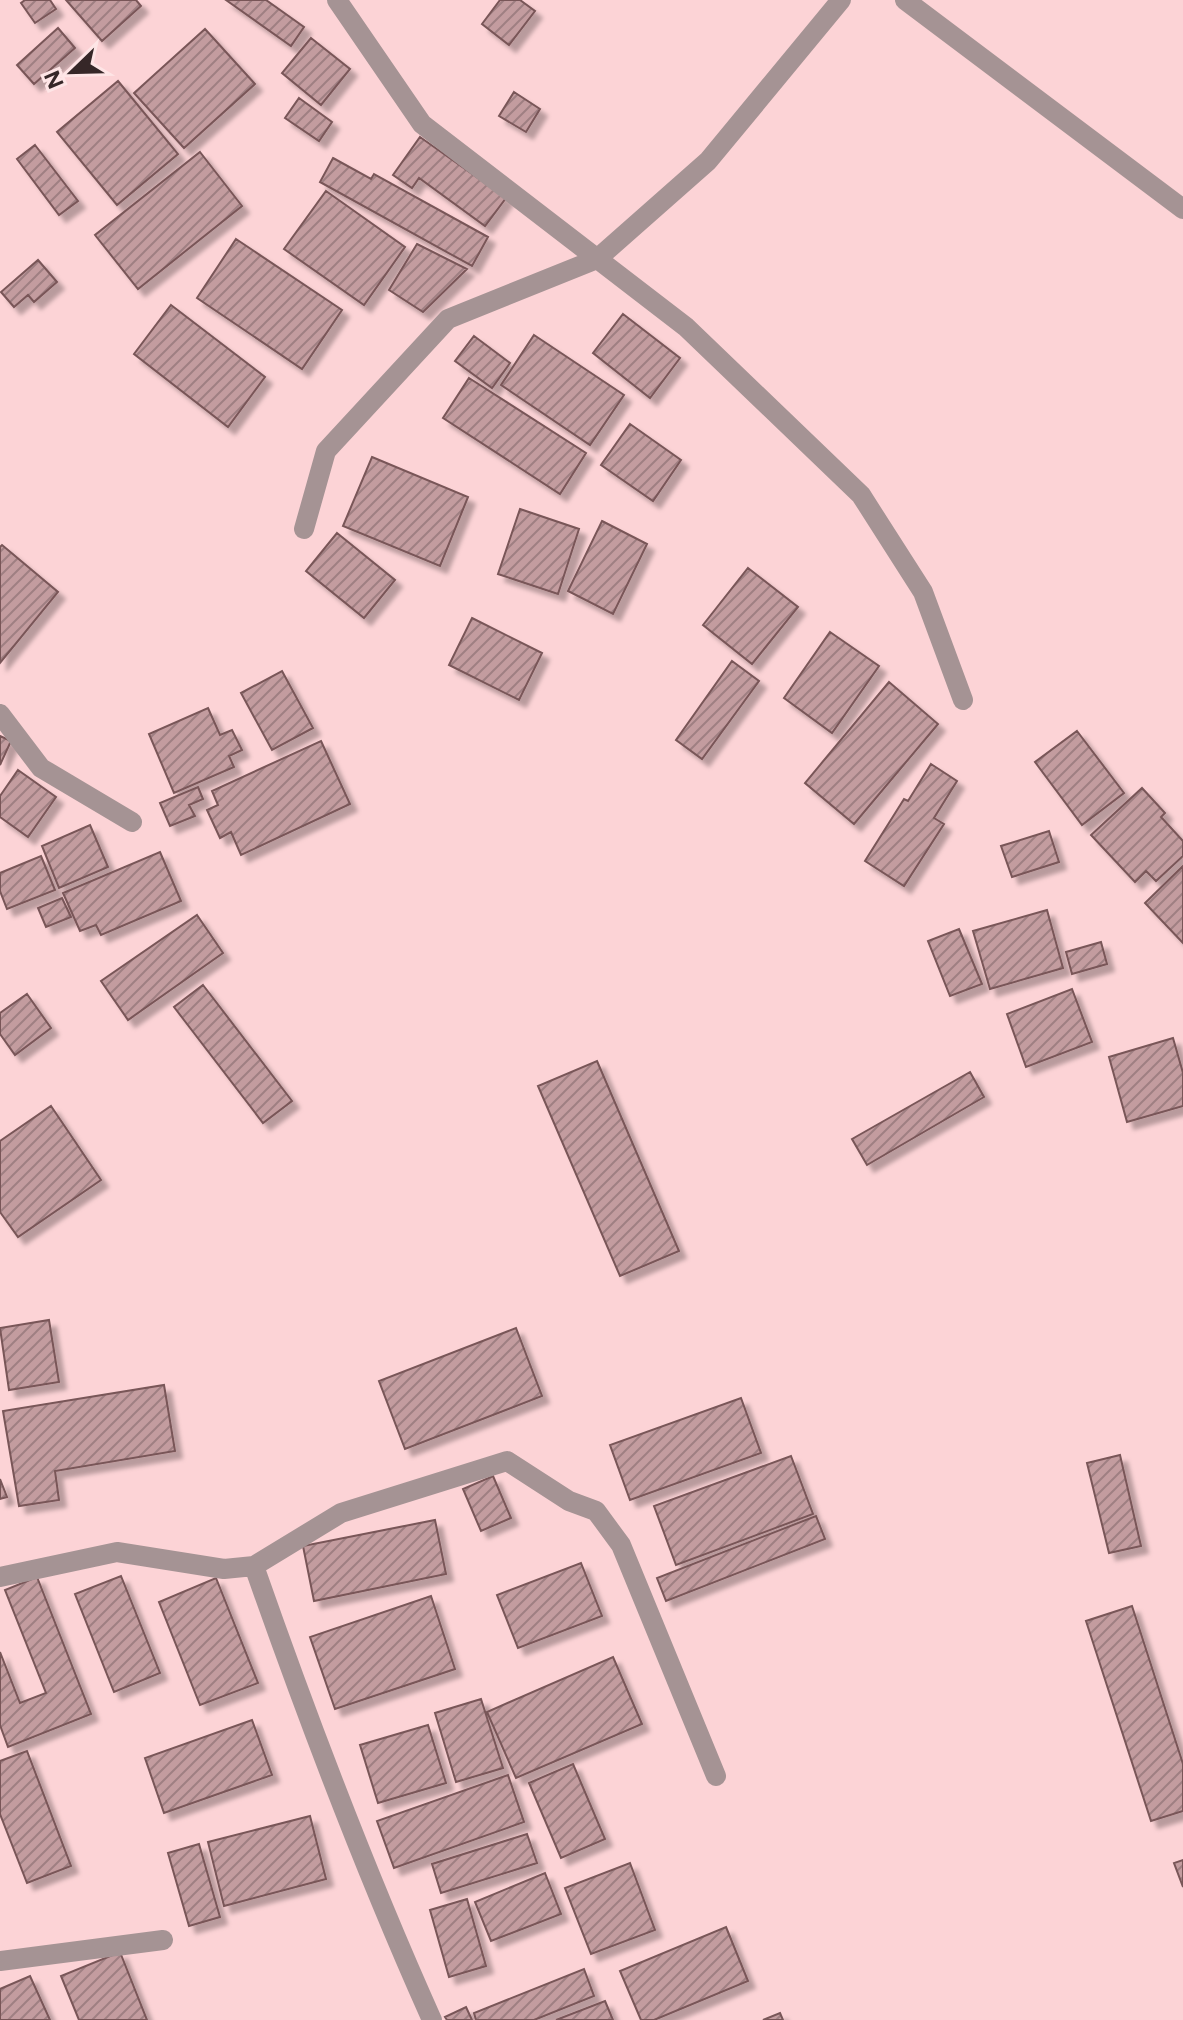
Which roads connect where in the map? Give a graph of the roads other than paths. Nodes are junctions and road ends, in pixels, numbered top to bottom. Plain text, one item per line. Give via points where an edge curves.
1 (337, 0) edge
2 (841, 0) edge
3 (905, 0) edge
4 (1183, 209) edge
5 (597, 259) junction
6 (304, 529) dead end
7 (963, 700) dead end
8 (0, 714) edge
9 (132, 822) dead end
10 (254, 1566) junction
11 (0, 1577) edge
12 (716, 1776) dead end
13 (163, 1940) dead end
14 (0, 1961) edge
15 (432, 2020) edge

1 - 5 street via 422,124
2 - 5 street via 708,161
3 - 4 street
5 - 6 street via 448,319 326,451
5 - 7 street via 686,327 861,495 923,592
8 - 9 street via 41,768
10 - 11 street via 224,1569 117,1552
10 - 12 street via 341,1513 507,1461 569,1501 596,1511 621,1545
10 - 15 street via 365,1870
13 - 14 street

